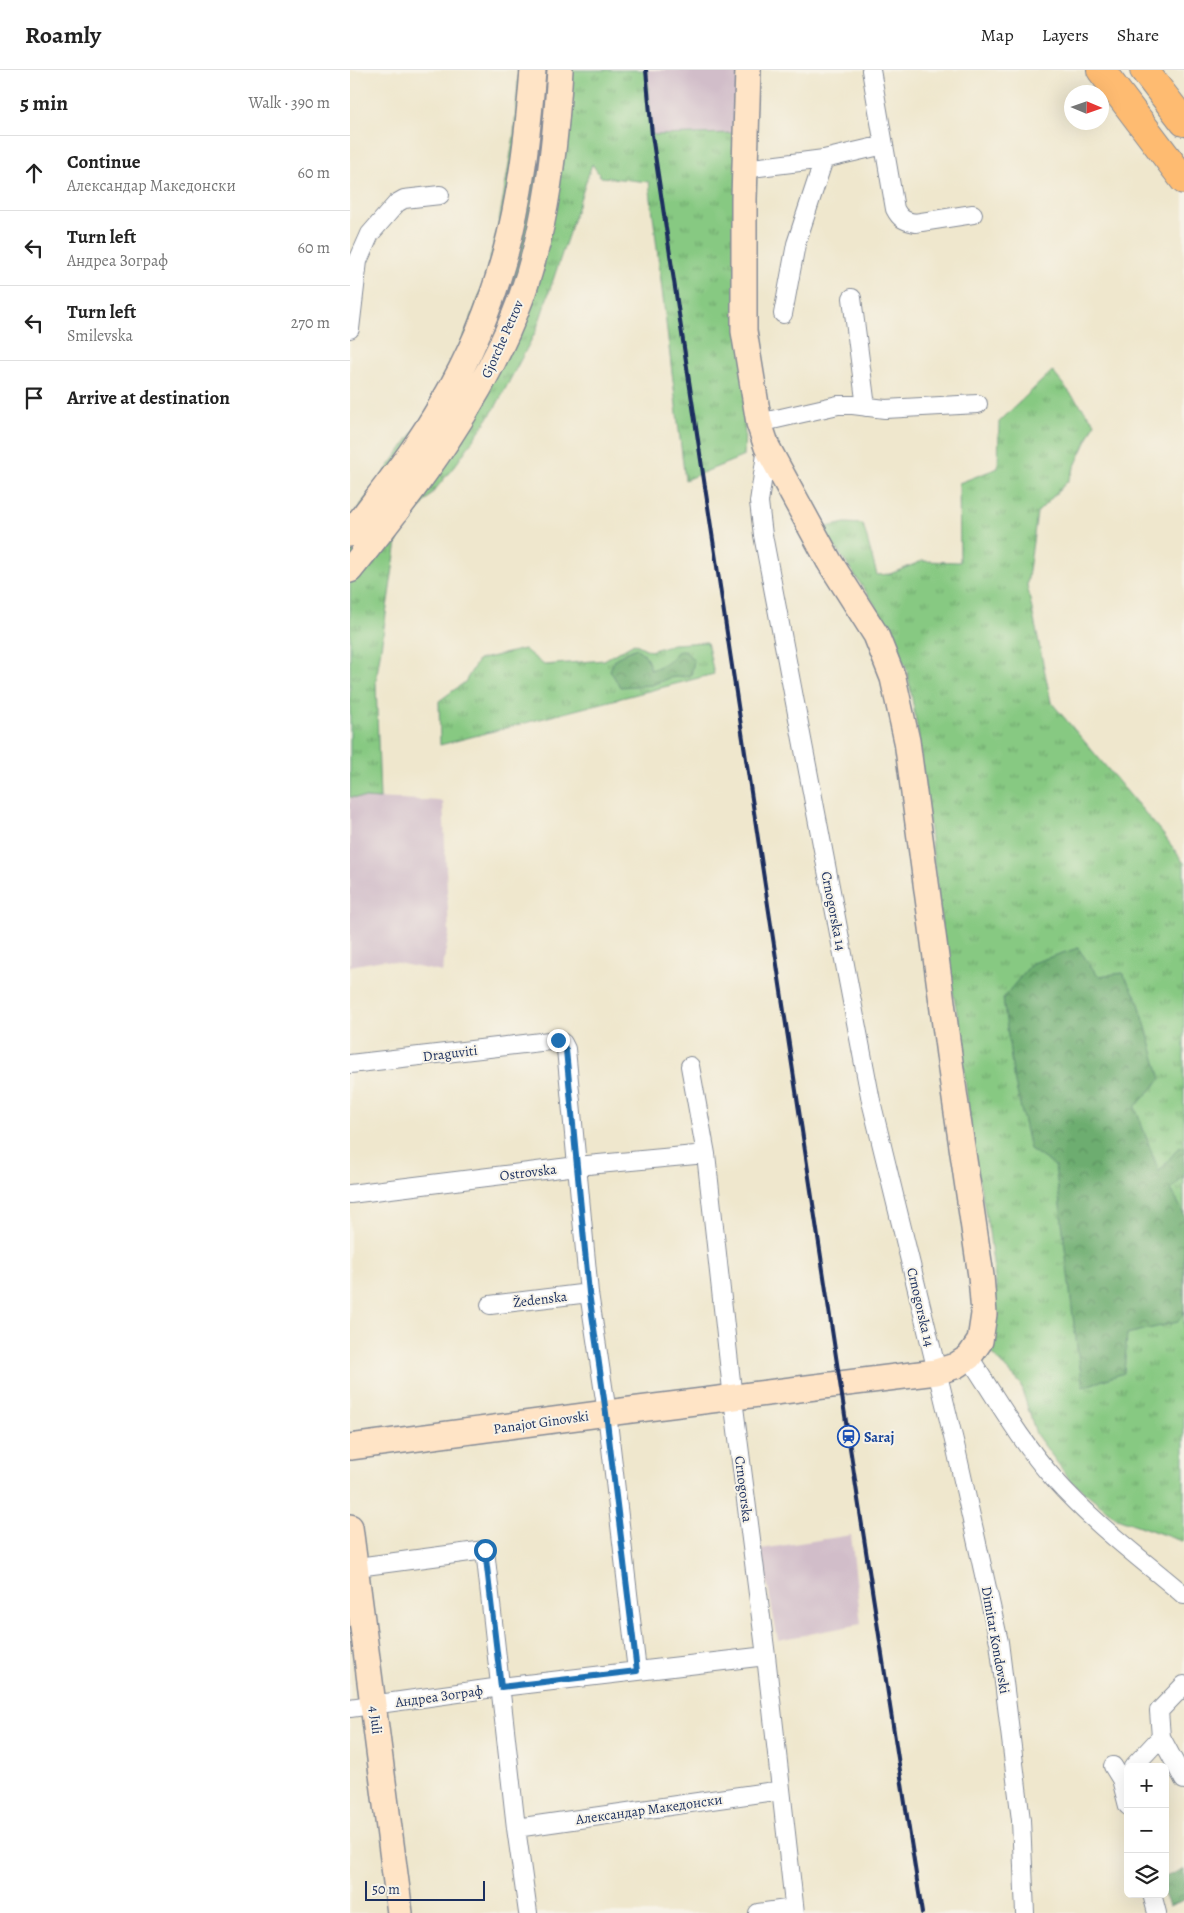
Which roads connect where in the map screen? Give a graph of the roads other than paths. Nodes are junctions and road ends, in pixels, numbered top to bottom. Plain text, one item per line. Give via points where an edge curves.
1 (533, 70) edge
2 (560, 70) edge
3 (748, 70) edge
4 (871, 70) edge
5 (1101, 70) edge
6 (1144, 70) edge
7 (1184, 122) edge
8 (884, 145) junction
9 (824, 159) junction
10 (744, 169) junction
11 (1184, 180) edge
12 (440, 195) dead end
13 (972, 214) dead end
14 (852, 298) dead end
15 (783, 314) dead end
16 (350, 329) edge
17 (978, 404) dead end
18 (866, 407) junction
19 (759, 423) junction
20 (767, 447) junction
21 (350, 534) edge
22 (350, 570) edge
23 (350, 1064) edge
24 (690, 1066) dead end
25 (706, 1154) junction
26 (577, 1166) junction
27 (350, 1194) edge
28 (589, 1293) junction
29 (490, 1305) dead end
30 (969, 1357) junction
31 (936, 1372) junction
32 (733, 1399) junction
33 (606, 1413) junction
34 (350, 1447) edge
35 (350, 1527) edge
36 (353, 1567) edge
37 (1184, 1595) edge
38 (766, 1656) junction
39 (637, 1671) junction
40 (1184, 1684) edge
41 (501, 1687) junction
42 (374, 1705) junction
43 (350, 1708) edge
44 (1161, 1737) junction
45 (1133, 1763) edge
46 (1184, 1780) edge
47 (781, 1790) junction
48 (516, 1828) junction
49 (1152, 1898) edge
50 (795, 1911) edge
51 (400, 1913) edge
52 (528, 1913) edge
53 (758, 1913) edge
54 (1025, 1913) edge
55 (1154, 1913) edge

1 - 21 main road, Gjorche Petrov via 526,144 512,224 495,288 474,343 419,441
2 - 22 main road, Gjorche Petrov via 553,151 538,239 522,297 493,364 468,408 445,444
3 - 10 main road
4 - 8 street
5 - 11 highway
6 - 7 highway
8 - 9 street
8 - 13 street via 895,209 901,218 915,223
9 - 10 street
9 - 15 street via 796,244
10 - 19 main road via 744,331
12 - 16 street via 404,199 396,203 370,234 358,261
14 - 18 street
17 - 18 street via 885,409
18 - 19 street via 838,405
19 - 20 main road
20 - 30 main road via 829,561 876,635 893,678 907,741 981,1276 984,1314 980,1341
20 - 31 street, Crnogorska 14 via 759,502 768,566 871,1101
23 - 26 street, Draguviti via 558,1040 566,1050
24 - 25 street, Crnogorska
25 - 26 street, Ostrovska
25 - 32 street, Crnogorska
26 - 27 street, Ostrovska
26 - 28 street
28 - 29 street, Žedenska
28 - 33 street
30 - 31 main road, Panajot Ginovski
30 - 37 street via 1024,1441 1053,1478 1128,1551
31 - 32 main road, Panajot Ginovski
31 - 54 street, Dimitar Kondovski via 999,1642 1021,1820
32 - 33 main road, Panajot Ginovski
32 - 38 street, Crnogorska
33 - 34 main road, Panajot Ginovski
33 - 39 street
35 - 36 main road, 4 Juli
36 - 41 street via 485,1550
36 - 42 main road, 4 Juli
38 - 39 street, Андреа Зограф
38 - 47 street, Crnogorska
39 - 41 street, Андреа Зограф
40 - 44 street via 1159,1711
41 - 42 street, Андреа Зограф
41 - 48 street
42 - 43 street, Андреа Зограф
42 - 51 main road, 4 Juli
44 - 45 street
44 - 46 street
47 - 48 street, Александар Македонски
47 - 50 street, Crnogorska
48 - 52 street
49 - 55 street
50 - 53 street

